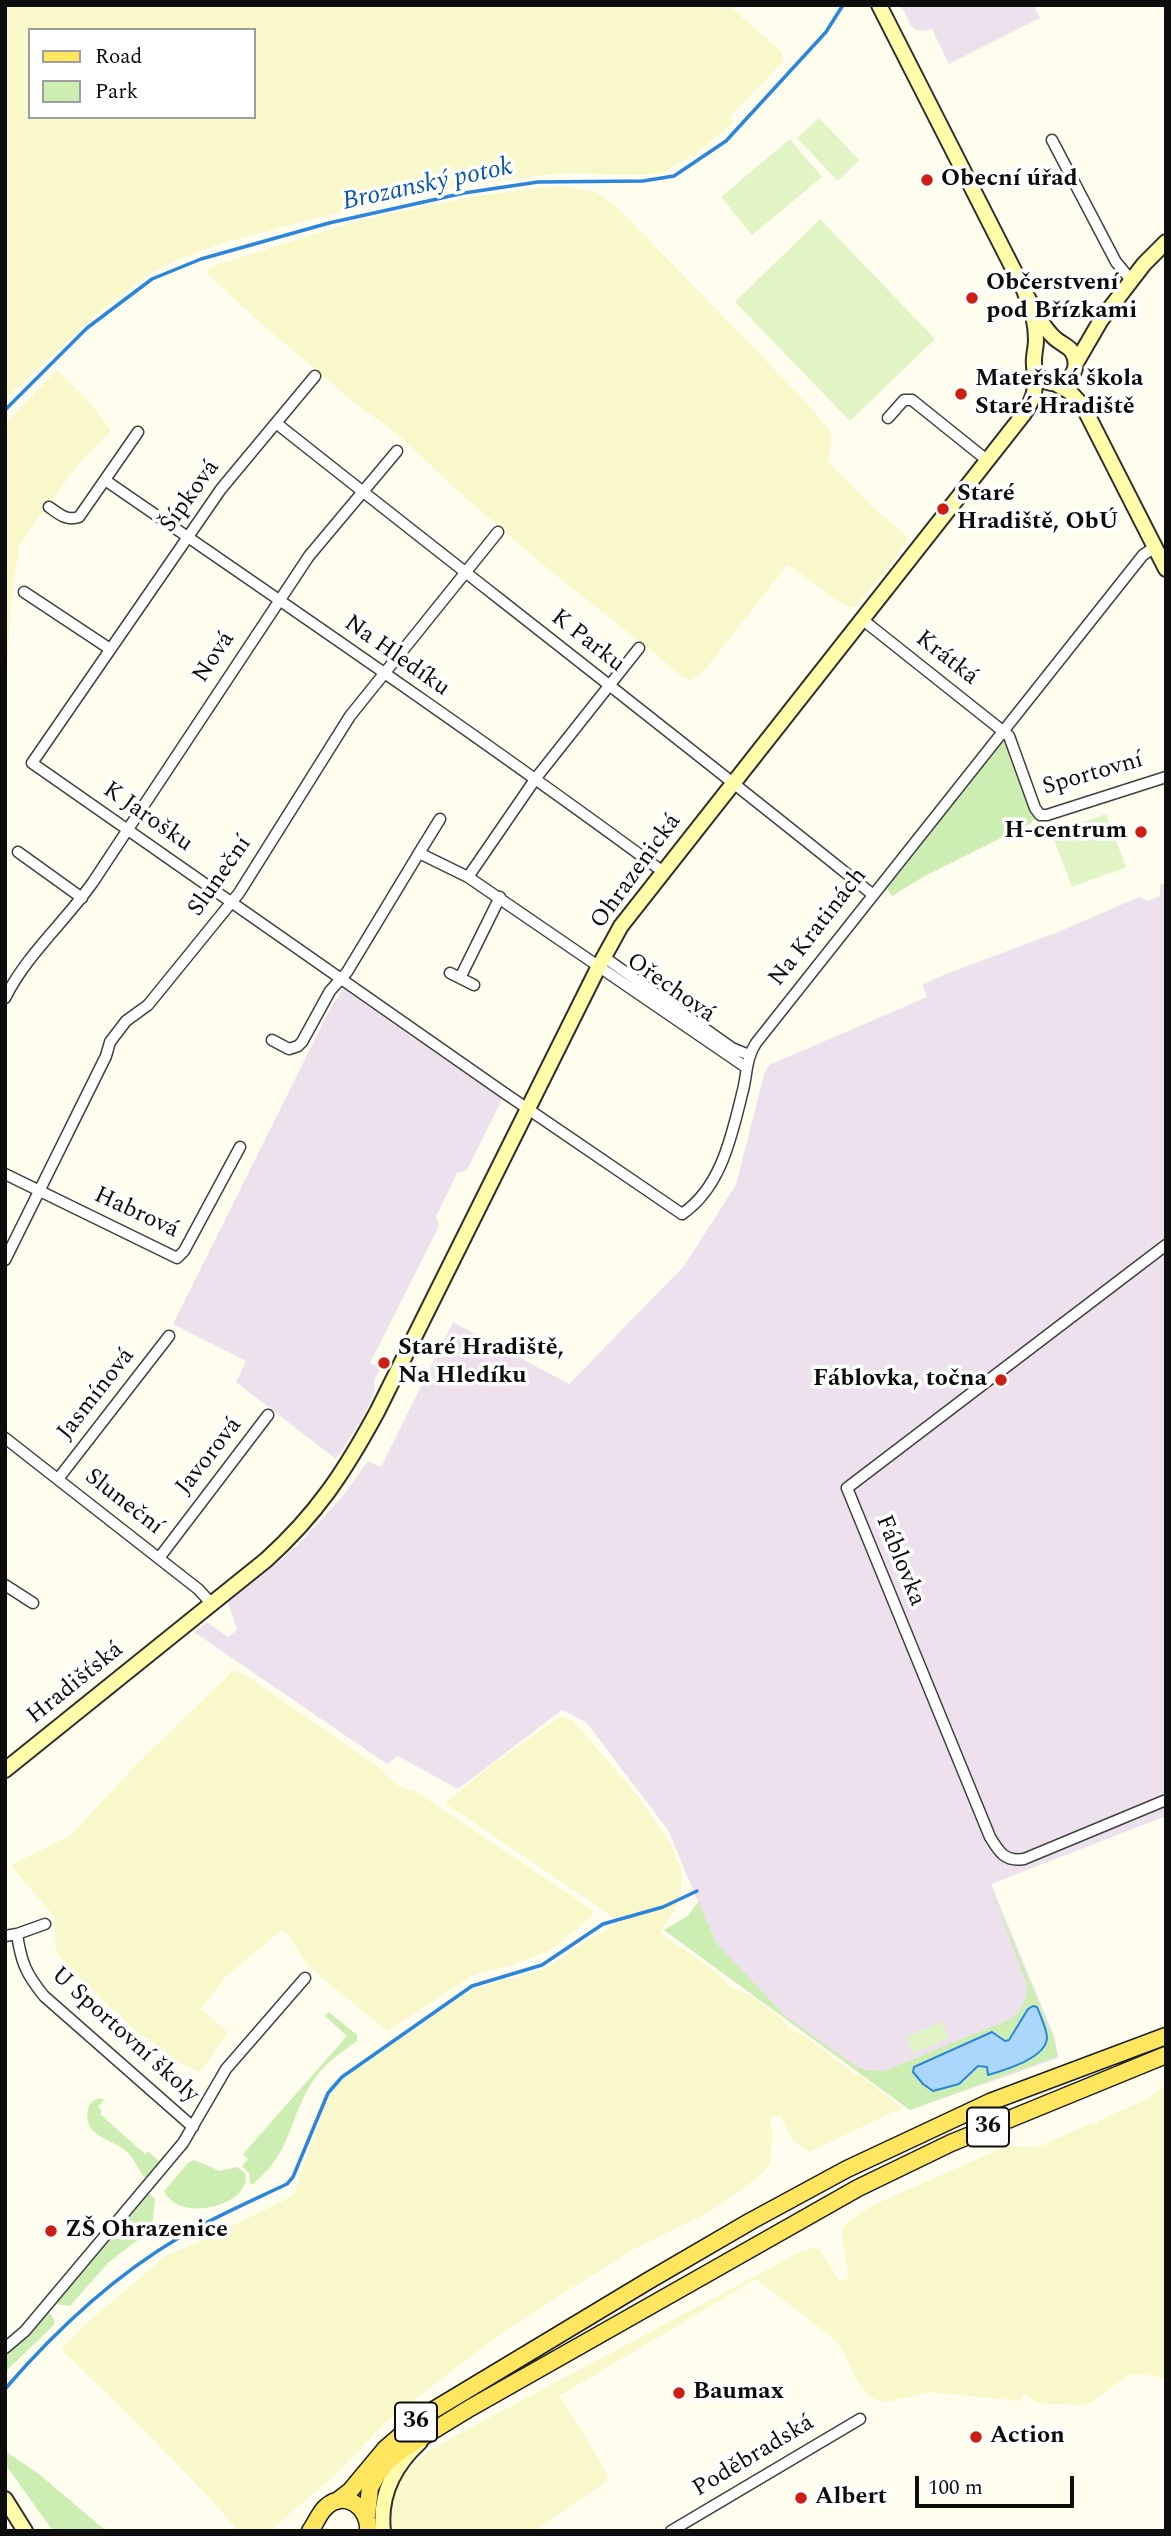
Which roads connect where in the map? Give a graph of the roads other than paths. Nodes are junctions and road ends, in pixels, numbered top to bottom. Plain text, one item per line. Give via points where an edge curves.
1 (879, 5) edge
2 (1052, 139) dead end
3 (1166, 242) edge
4 (1131, 280) junction
5 (1025, 293) junction
6 (1101, 320) junction
7 (1063, 344) junction
8 (1034, 364) junction
9 (1075, 366) junction
10 (315, 376) dead end
11 (1054, 384) junction
12 (1023, 415) junction
13 (1088, 416) junction
14 (888, 418) dead end
15 (276, 423) junction
16 (138, 432) dead end
17 (397, 451) dead end
18 (988, 461) junction
19 (105, 480) junction
20 (364, 492) junction
21 (49, 507) dead end
22 (498, 532) dead end
23 (188, 537) junction
24 (1154, 547) junction
25 (1166, 569) edge
26 (464, 573) junction
27 (24, 593) dead end
28 (278, 600) junction
29 (863, 620) junction
30 (639, 648) dead end
31 (110, 649) junction
32 (383, 674) junction
33 (608, 686) junction
34 (1003, 730) junction
35 (32, 764) joint
36 (1166, 777) edge
37 (536, 778) junction
38 (733, 782) junction
39 (440, 820) dead end
40 (127, 830) junction
41 (18, 852) dead end
42 (419, 853) junction
43 (662, 871) junction
44 (468, 877) junction
45 (872, 894) junction
46 (500, 897) junction
47 (82, 898) junction
48 (231, 902) junction
49 (601, 961) junction
50 (341, 979) junction
51 (474, 985) dead end
52 (5, 998) edge
53 (272, 1040) dead end
54 (749, 1055) junction
55 (747, 1068) junction
56 (528, 1108) junction
57 (240, 1147) dead end
58 (5, 1174) edge
59 (39, 1191) junction
60 (1166, 1245) edge
61 (5, 1259) edge
62 (169, 1336) dead end
63 (268, 1415) dead end
64 (5, 1438) edge
65 (58, 1479) junction
66 (159, 1558) junction
67 (5, 1585) edge
68 (33, 1603) dead end
69 (212, 1604) junction
70 (5, 1770) edge
71 (1166, 1800) edge
72 (45, 1924) dead end
73 (17, 1934) junction
74 (5, 1936) edge
75 (305, 1978) dead end
76 (1166, 2036) edge
77 (1166, 2055) edge
78 (193, 2127) junction
79 (5, 2348) edge
80 (860, 2419) dead end
81 (436, 2428) junction
82 (5, 2499) edge
83 (337, 2501) junction
84 (368, 2523) edge
85 (315, 2527) edge
86 (25, 2531) edge
87 (383, 2531) edge
88 (671, 2531) edge

1 - 5 street
2 - 4 street via 1116,262
3 - 4 street
4 - 6 street
5 - 7 street
5 - 8 street, Ohrazenická via 1035,323
6 - 7 street via 1082,338
6 - 9 street
7 - 8 street via 1045,344
7 - 9 street via 1073,352
8 - 11 street via 1040,378
8 - 12 street, Ohrazenická via 1036,391
9 - 11 street via 1069,378
9 - 13 street
10 - 15 street, Šípková
11 - 12 street, Ohrazenická
11 - 13 street via 1075,397
12 - 18 street, Ohrazenická
13 - 24 street
14 - 18 street via 909,399
15 - 20 street, K Parku
15 - 23 street, Šípková
16 - 19 street
17 - 20 street, Nová
18 - 29 street, Ohrazenická
19 - 21 street via 79,517 65,517
19 - 23 street, Na Hledíku
20 - 26 street, K Parku
20 - 28 street, Nová
22 - 26 street, Sluneční
23 - 28 street, Na Hledíku
23 - 31 street, Šípková
24 - 25 street
24 - 34 street, Na Kratinách
26 - 32 street, Sluneční
26 - 33 street, K Parku
27 - 31 street
28 - 32 street, Na Hledíku
28 - 40 street, Nová
29 - 34 street, Krátká
29 - 38 street, Ohrazenická
30 - 33 street
31 - 35 street, Šípková
32 - 37 street, Na Hledíku
32 - 48 street, Sluneční via 350,716
33 - 37 street
33 - 38 street, K Parku
34 - 36 street, Sportovní via 1013,742 1040,815
34 - 45 street, Na Kratinách
35 - 40 street, K Jarošku
37 - 43 street, Na Hledíku
37 - 44 street
38 - 43 street, Ohrazenická
38 - 45 street, K Parku
39 - 42 street
40 - 47 street, Nová
40 - 48 street, K Jarošku
41 - 47 street
42 - 44 street, Ořechová
42 - 50 street
43 - 49 street, Ohrazenická
44 - 46 street, Ořechová
45 - 54 street, Na Kratinách
46 - 49 street, Ořechová
46 - 51 street via 455,976
47 - 52 street, Nová via 24,965
48 - 50 street, K Jarošku
48 - 59 street, Sluneční via 148,1005 113,1038
49 - 54 street, Ořechová
49 - 55 street, Ořechová
49 - 56 street, Ohrazenická
50 - 53 street via 298,1046 289,1049
50 - 56 street, K Jarošku
54 - 55 street, Na Kratinách
55 - 56 street, Na Kratinách via 717,1175 682,1214
56 - 69 street, Ohrazenická via 344,1471 306,1522
57 - 59 street, Habrová via 177,1258
58 - 59 street
59 - 61 street, Sluneční
60 - 71 street, Fáblovka via 847,1488 990,1837 1004,1857 1024,1859
62 - 65 street, Jasmínová
63 - 66 street, Javorová
64 - 65 street, Sluneční
65 - 66 street, Sluneční
66 - 69 street, Sluneční
67 - 68 street
69 - 70 street, Hradišťská
72 - 73 street
73 - 74 street
73 - 78 street, U Sportovní školy via 22,1964 44,1996
75 - 78 street, U Sportovní školy via 226,2069
76 - 83 main road, 36 via 954,2118 751,2221 422,2417
77 - 81 main road, 36 via 951,2143 858,2188
78 - 79 street, U Sportovní školy via 48,2304
80 - 88 street, Poděbradská
81 - 84 main road, 36 via 382,2468 370,2488
81 - 87 street via 408,2454 390,2482 384,2499
82 - 86 street
83 - 84 main road, 36 via 355,2502
83 - 85 main road, 36 via 327,2506

